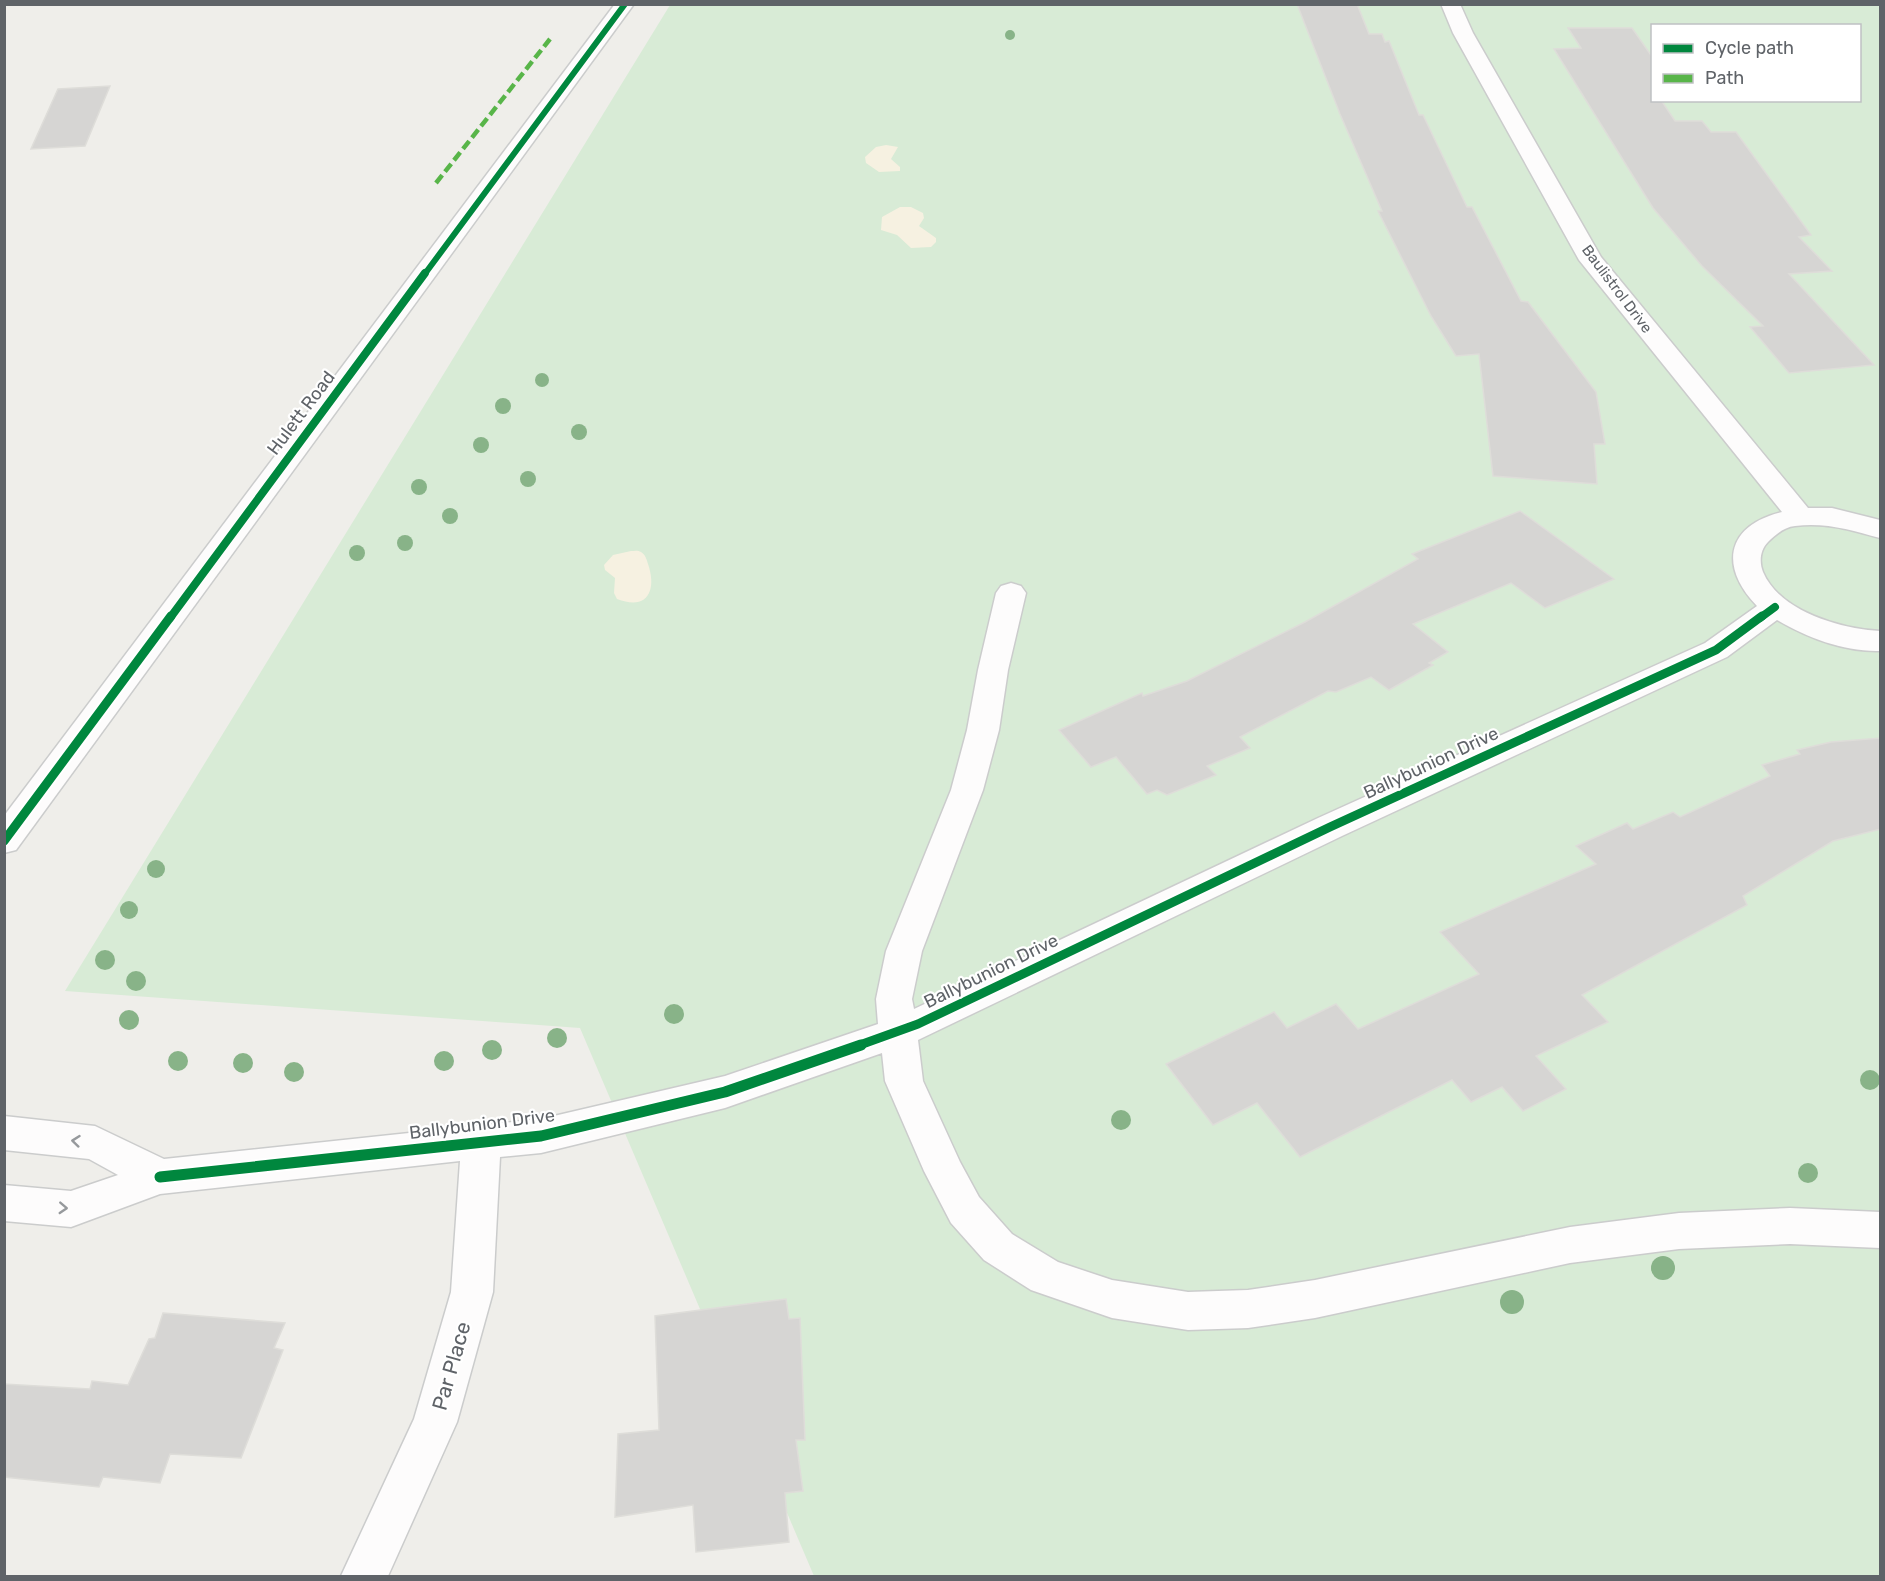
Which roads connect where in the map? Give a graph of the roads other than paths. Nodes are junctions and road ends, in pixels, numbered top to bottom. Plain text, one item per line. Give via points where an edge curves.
1 (625, 4) edge
2 (1450, 4) edge
3 (1802, 518) junction
4 (1881, 529) edge
5 (1011, 593) dead end
6 (1775, 607) junction
7 (1881, 641) edge
8 (4, 841) edge
9 (898, 1032) junction
10 (4, 1133) edge
11 (481, 1142) junction
12 (160, 1177) junction
13 (4, 1203) edge
14 (1881, 1230) edge
15 (364, 1576) edge

1 - 8 street, Hulett Road
2 - 3 street, Baulistrol Drive via 1592,260
3 - 4 street via 1859,521
3 - 6 street via 1781,520 1762,530 1747,547 1746,569 1758,590
5 - 9 street via 967,790 904,951 894,999
6 - 7 street via 1803,624 1838,636
6 - 9 street, Ballybunion Drive via 1716,650
9 - 11 street, Ballybunion Drive via 725,1092 541,1136
9 - 14 street via 904,1082 965,1210 998,1246 1046,1276 1112,1299 1188,1311 1248,1309 1315,1299 1570,1245 1679,1231 1790,1226
12 -> 10 street via 95,1143
11 - 12 street, Ballybunion Drive
11 - 15 street, Par Place via 472,1292 435,1422
13 -> 12 street, Ballybunion Drive via 71,1209

